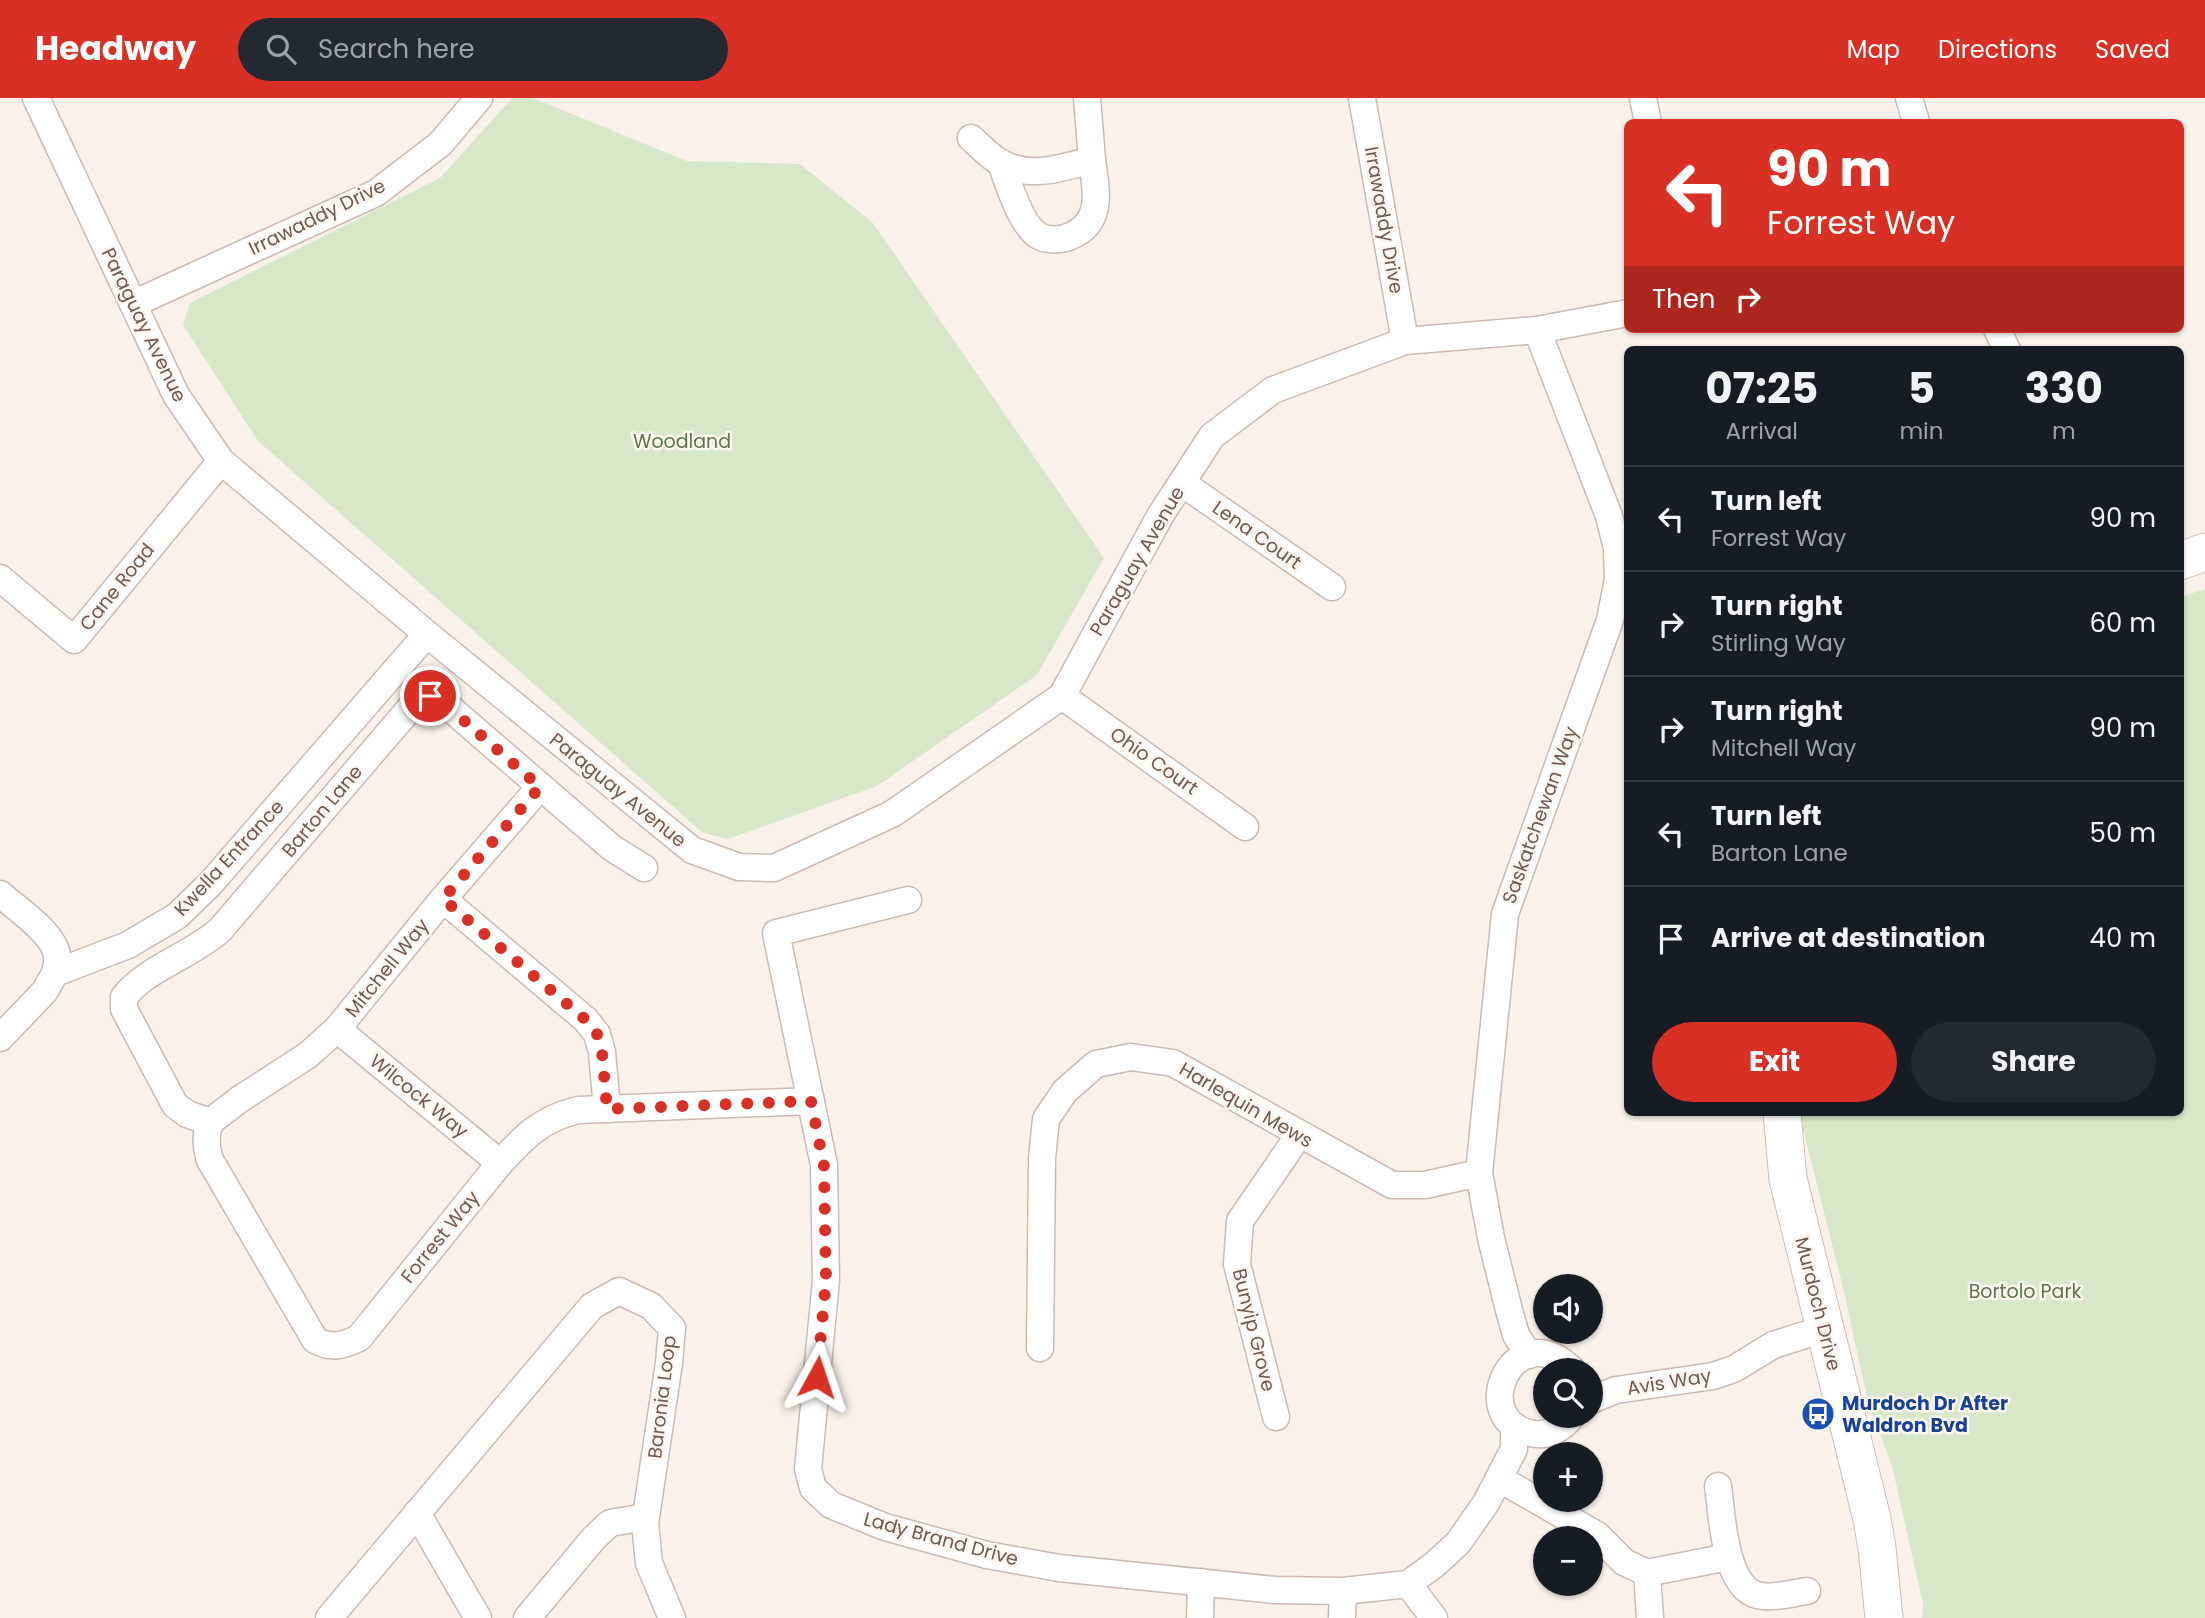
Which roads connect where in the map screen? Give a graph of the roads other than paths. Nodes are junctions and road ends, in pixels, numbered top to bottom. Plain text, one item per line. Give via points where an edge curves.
1 (36, 98) edge
2 (479, 98) edge
3 (1087, 98) edge
4 (1362, 98) edge
5 (1643, 98) edge
6 (1909, 98) edge
7 (1647, 119) edge
8 (1915, 119) edge
9 (971, 138) dead end
10 (1092, 160) junction
11 (1001, 163) junction
12 (133, 304) junction
13 (1624, 314) edge
14 (1537, 330) junction
15 (1405, 341) junction
16 (221, 461) junction
17 (1182, 483) junction
18 (2205, 529) edge
19 (2184, 536) edge
20 (2205, 552) edge
21 (2184, 560) edge
22 (0, 578) edge
23 (1332, 587) dead end
24 (427, 634) junction
25 (1062, 696) junction
26 (540, 787) junction
27 (1245, 827) dead end
28 (644, 868) dead end
29 (0, 894) edge
30 (443, 899) junction
31 (908, 900) dead end
32 (55, 973) junction
33 (337, 1029) junction
34 (0, 1038) edge
35 (811, 1101) junction
36 (607, 1109) junction
37 (1763, 1116) edge
38 (1782, 1116) edge
39 (210, 1122) junction
40 (1299, 1135) junction
41 (500, 1163) junction
42 (1479, 1173) junction
43 (1815, 1332) junction
44 (1040, 1348) dead end
45 (1529, 1355) junction
46 (1556, 1358) edge
47 (1603, 1395) edge
48 (1276, 1417) dead end
49 (1514, 1426) junction
50 (1559, 1428) edge
51 (1500, 1479) junction
52 (1718, 1486) dead end
53 (417, 1513) junction
54 (646, 1517) junction
55 (1728, 1557) junction
56 (1647, 1573) junction
57 (1201, 1583) junction
58 (1408, 1584) junction
59 (1343, 1591) junction
60 (1807, 1591) dead end
61 (329, 1618) edge
62 (478, 1618) edge
63 (527, 1618) edge
64 (672, 1618) edge
65 (1200, 1618) edge
66 (1342, 1618) edge
67 (1434, 1618) edge
68 (1650, 1618) edge
69 (1864, 1618) edge
70 (1884, 1618) edge

1 - 12 street, Paraguay Avenue
2 - 12 street, Irrawaddy Drive via 440,144 376,193
3 - 10 street
4 - 15 street, Irrawaddy Drive
5 - 7 street
6 - 8 street
9 - 11 street
10 - 11 street via 1032,172
10 - 11 street via 1094,211 1084,231 1062,240 1038,235 1024,218
12 - 16 street, Paraguay Avenue via 176,395
13 - 14 street, Paraguay Avenue
14 - 15 street, Paraguay Avenue
14 - 42 street, Saskatchewan Way via 1609,516 1618,579 1610,620 1505,914
15 - 17 street, Paraguay Avenue via 1273,390 1212,436
16 - 22 street, Cane Road via 74,640
16 - 24 street, Paraguay Avenue
17 - 23 street, Lena Court
17 - 25 street, Paraguay Avenue
18 - 19 main road
20 - 21 main road
24 - 25 street, Paraguay Avenue via 692,850 738,867 774,868 892,814
24 - 32 street, Kwella Entrance via 211,883 177,916 128,945
25 - 27 street, Ohio Court
26 - 28 street, Barton Lane via 612,848
26 - 30 street, Mitchell Way
26 - 39 street, Barton Lane via 444,703 430,696 421,698 220,930 129,991 124,1009 175,1105
29 - 32 street via 52,942 58,956
30 - 33 street, Mitchell Way
30 - 36 street via 597,1034
31 - 35 street, Lady Brand Drive via 776,933
32 - 34 street via 45,991
33 - 39 street, Mitchell Way via 308,1055
33 - 41 street, Wilcock Way
35 - 36 street, Forrest Way
35 - 57 street, Lady Brand Drive via 824,1166 826,1280 808,1469 813,1488 831,1505 885,1527 987,1555 1059,1569
36 - 41 street, Forrest Way via 558,1115 524,1138
37 - 43 main road, Murdoch Drive via 1769,1178
38 - 43 main road, Murdoch Drive via 1788,1179
39 - 41 street, Forrest Way via 206,1145 210,1160 315,1340 335,1347 359,1338
40 - 42 street, Harlequin Mews via 1392,1185 1426,1185
40 - 44 street, Harlequin Mews via 1172,1063 1131,1057 1096,1064 1065,1091 1046,1119
40 - 48 street, Bunyip Grove via 1240,1221 1237,1264
42 - 45 street, Saskatchewan Way via 1509,1310 1516,1335
43 - 47 street, Avis Way via 1773,1345 1713,1376
43 - 69 main road, Murdoch Drive via 1854,1533
43 - 70 main road, Murdoch Drive via 1872,1519
45 - 46 street
45 - 49 street via 1508,1368 1499,1392 1500,1405
49 - 50 street via 1539,1434
49 - 51 street via 1514,1449
51 - 56 street via 1597,1535 1624,1562
51 - 58 street via 1458,1543
52 - 55 street
53 - 54 street, Baronia Loop via 592,1306 619,1291 651,1306 672,1328
53 - 61 street, Baronia Loop
53 - 62 street
54 - 63 street via 610,1523
54 - 64 street, Baronia Loop via 649,1563
55 - 56 street
55 - 60 street via 1744,1588 1761,1597
56 - 68 street
57 - 59 street, Lady Brand Drive
57 - 65 street
58 - 59 street, Lady Brand Drive
58 - 67 street
59 - 66 street

